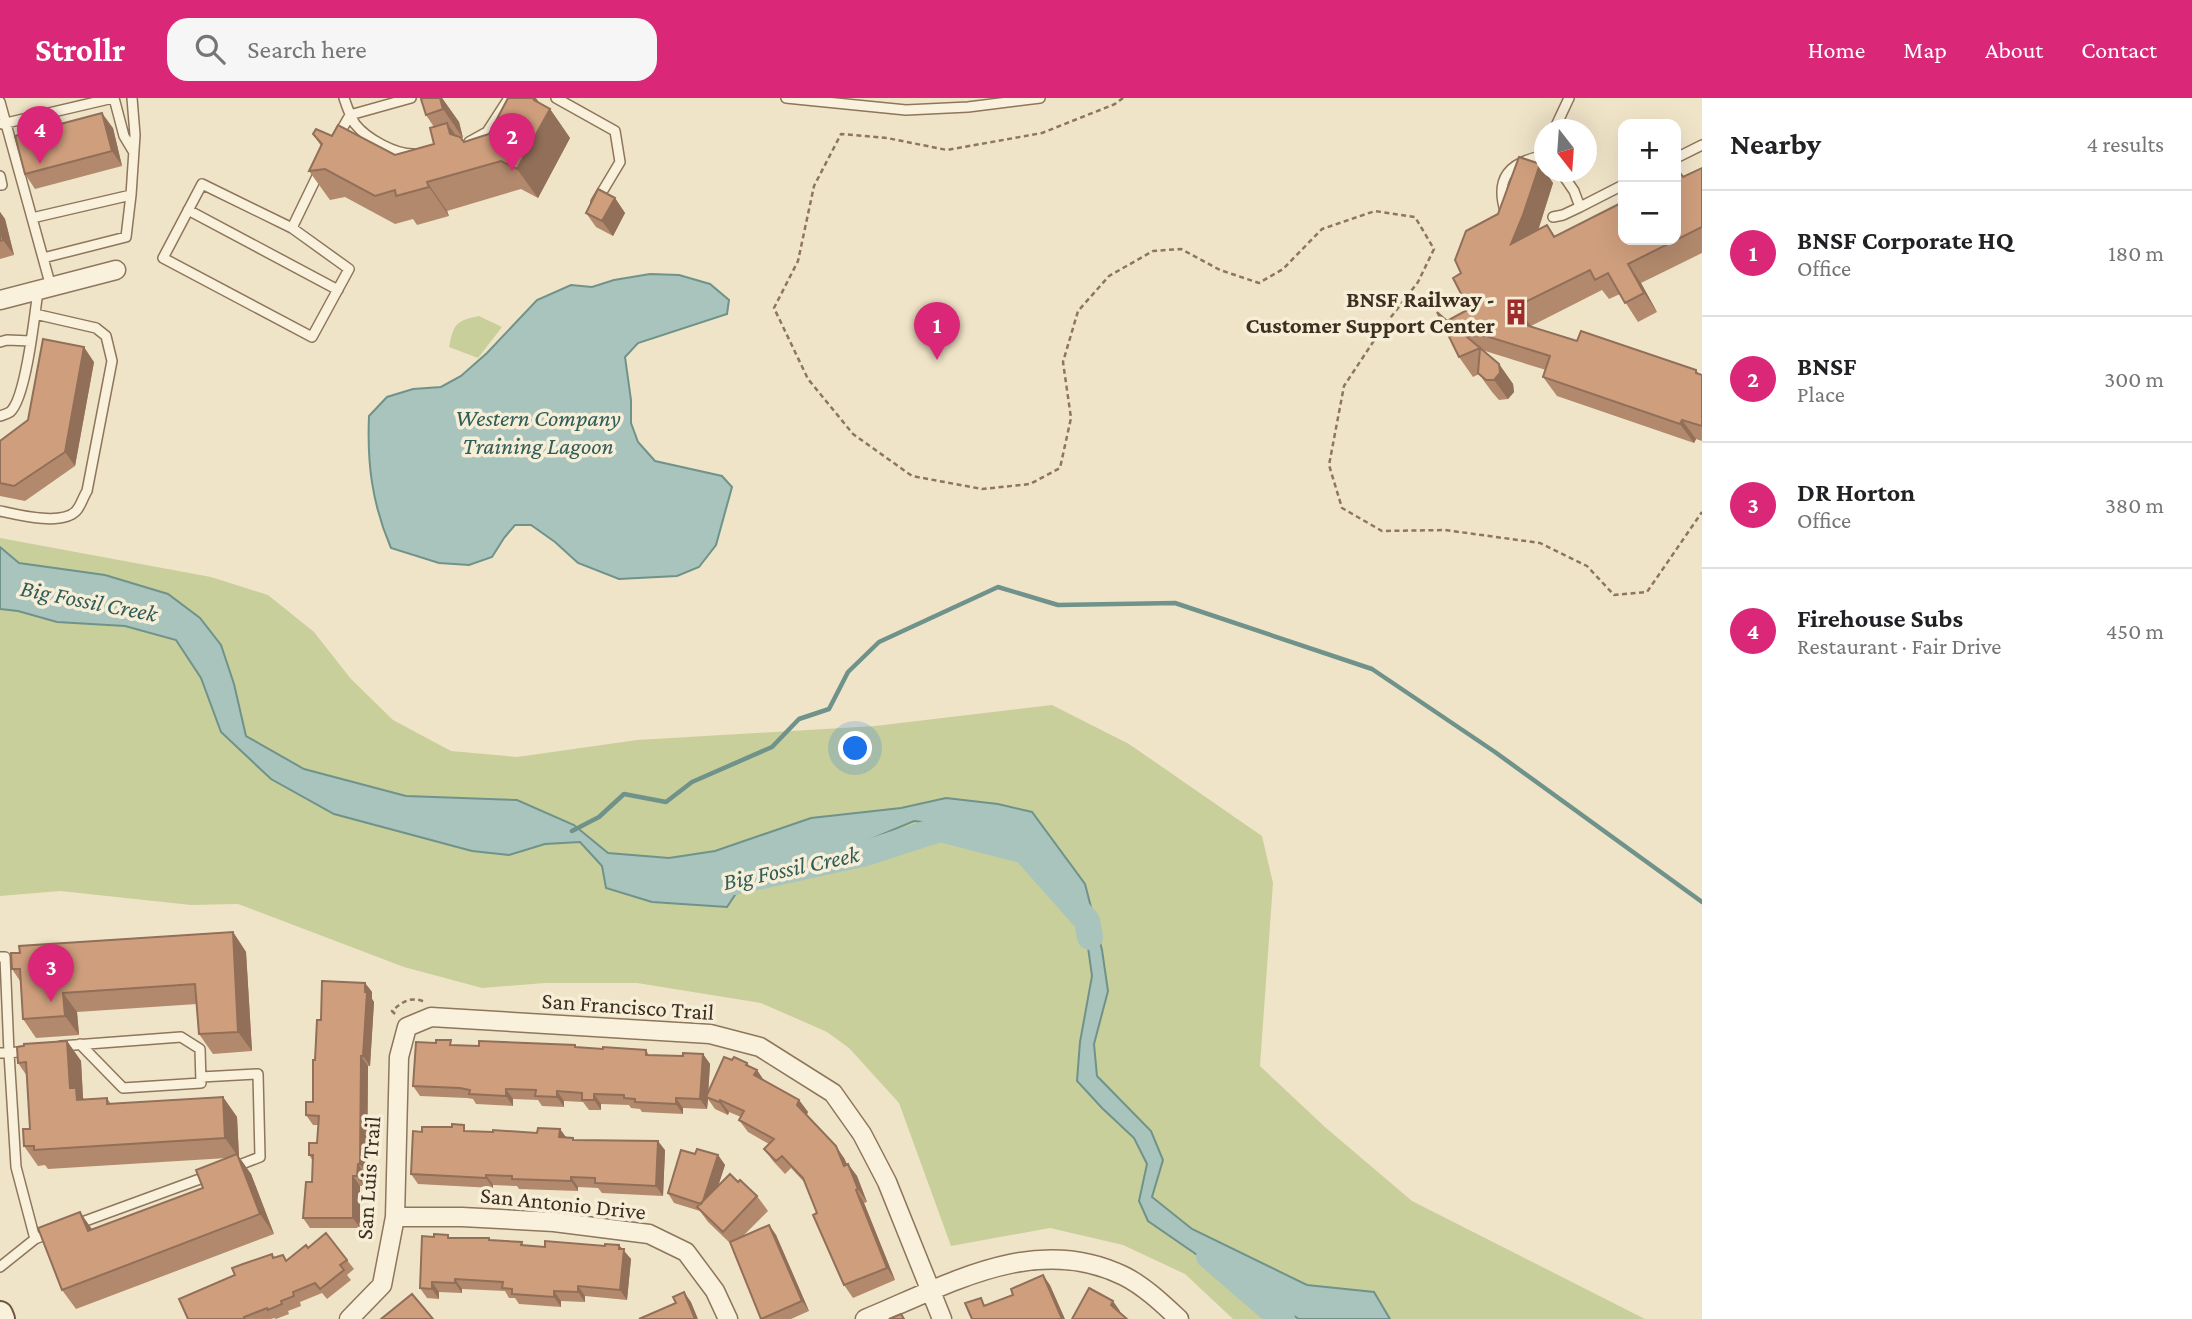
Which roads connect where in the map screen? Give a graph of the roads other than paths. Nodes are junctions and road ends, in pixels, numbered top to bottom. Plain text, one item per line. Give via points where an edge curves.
1 (113, 98) edge
2 (132, 98) edge
3 (344, 98) edge
4 (411, 98) edge
5 (509, 98) edge
6 (556, 98) edge
7 (786, 98) edge
8 (1040, 98) edge
9 (1569, 98) edge
10 (0, 102) edge
11 (350, 114) junction
12 (1559, 119) edge
13 (3, 123) edge
14 (1702, 145) edge
15 (331, 149) edge
16 (455, 149) edge
17 (133, 151) junction
18 (421, 153) edge
19 (1681, 156) edge
20 (1534, 158) edge
21 (326, 160) edge
22 (0, 176) edge
23 (1567, 182) edge
24 (0, 185) edge
25 (1618, 188) edge
26 (131, 195) junction
27 (595, 203) edge
28 (1580, 207) junction
29 (188, 210) junction
30 (1507, 216) edge
31 (1553, 217) dead end
32 (32, 218) junction
33 (292, 228) junction
34 (43, 258) junction
35 (116, 270) dead end
36 (44, 289) junction
37 (338, 290) junction
38 (0, 300) edge
39 (34, 314) junction
40 (31, 341) junction
41 (0, 342) edge
42 (0, 416) edge
43 (0, 511) edge
44 (0, 957) edge
45 (407, 1027) joint
46 (80, 1044) junction
47 (57, 1047) edge
48 (33, 1050) edge
49 (5, 1053) edge
50 (201, 1077) junction
51 (395, 1217) junction
52 (72, 1225) edge
53 (60, 1230) edge
54 (35, 1239) junction
55 (0, 1267) edge
56 (930, 1292) junction
57 (349, 1319) edge
58 (728, 1319) edge
59 (865, 1319) edge
60 (942, 1319) edge
61 (1179, 1319) edge

1 - 13 lane
1 - 17 lane
2 - 17 lane
3 - 11 lane
4 - 11 lane
5 - 16 lane via 487,132
6 - 27 lane via 615,131 620,162
7 - 8 lane via 906,110
9 - 12 lane
10 - 13 lane
11 - 15 lane
11 - 18 lane via 362,132 392,149
13 - 32 lane
14 - 19 lane
17 - 26 lane
20 - 30 lane via 1521,161 1504,178
21 - 33 lane
22 - 24 lane
23 - 28 lane
25 - 28 lane
26 - 32 lane
26 - 34 lane via 126,237
28 - 31 lane
29 - 33 lane via 202,184
29 - 37 lane
29 - 37 lane via 163,258 312,337
32 - 34 lane
33 - 37 lane via 349,269
34 - 36 lane
35 - 36 street
36 - 38 street
36 - 39 lane
39 - 40 lane
39 - 43 lane via 96,328 106,336 112,361 86,491 78,509 69,517 57,518
40 - 41 lane
40 - 42 lane via 18,399 11,411
44 - 49 lane via 5,957
45 - 51 street, San Luis Trail via 399,1057
45 - 56 street, San Francisco Trail via 431,1017 710,1034 760,1047 833,1093 862,1134 887,1182
46 - 47 lane
46 - 50 lane via 124,1088 201,1083
46 - 50 lane via 181,1037 200,1049
48 - 49 lane
49 - 54 lane via 16,1167
50 - 52 lane via 258,1074 260,1157
51 - 57 street, San Luis Trail via 382,1285
51 - 58 street, San Antonio Drive via 554,1222 649,1234 686,1252 715,1291
53 - 54 lane
54 - 55 lane
56 - 59 street
56 - 60 street, San Francisco Trail
56 - 61 street via 1002,1264 1067,1259 1126,1277

